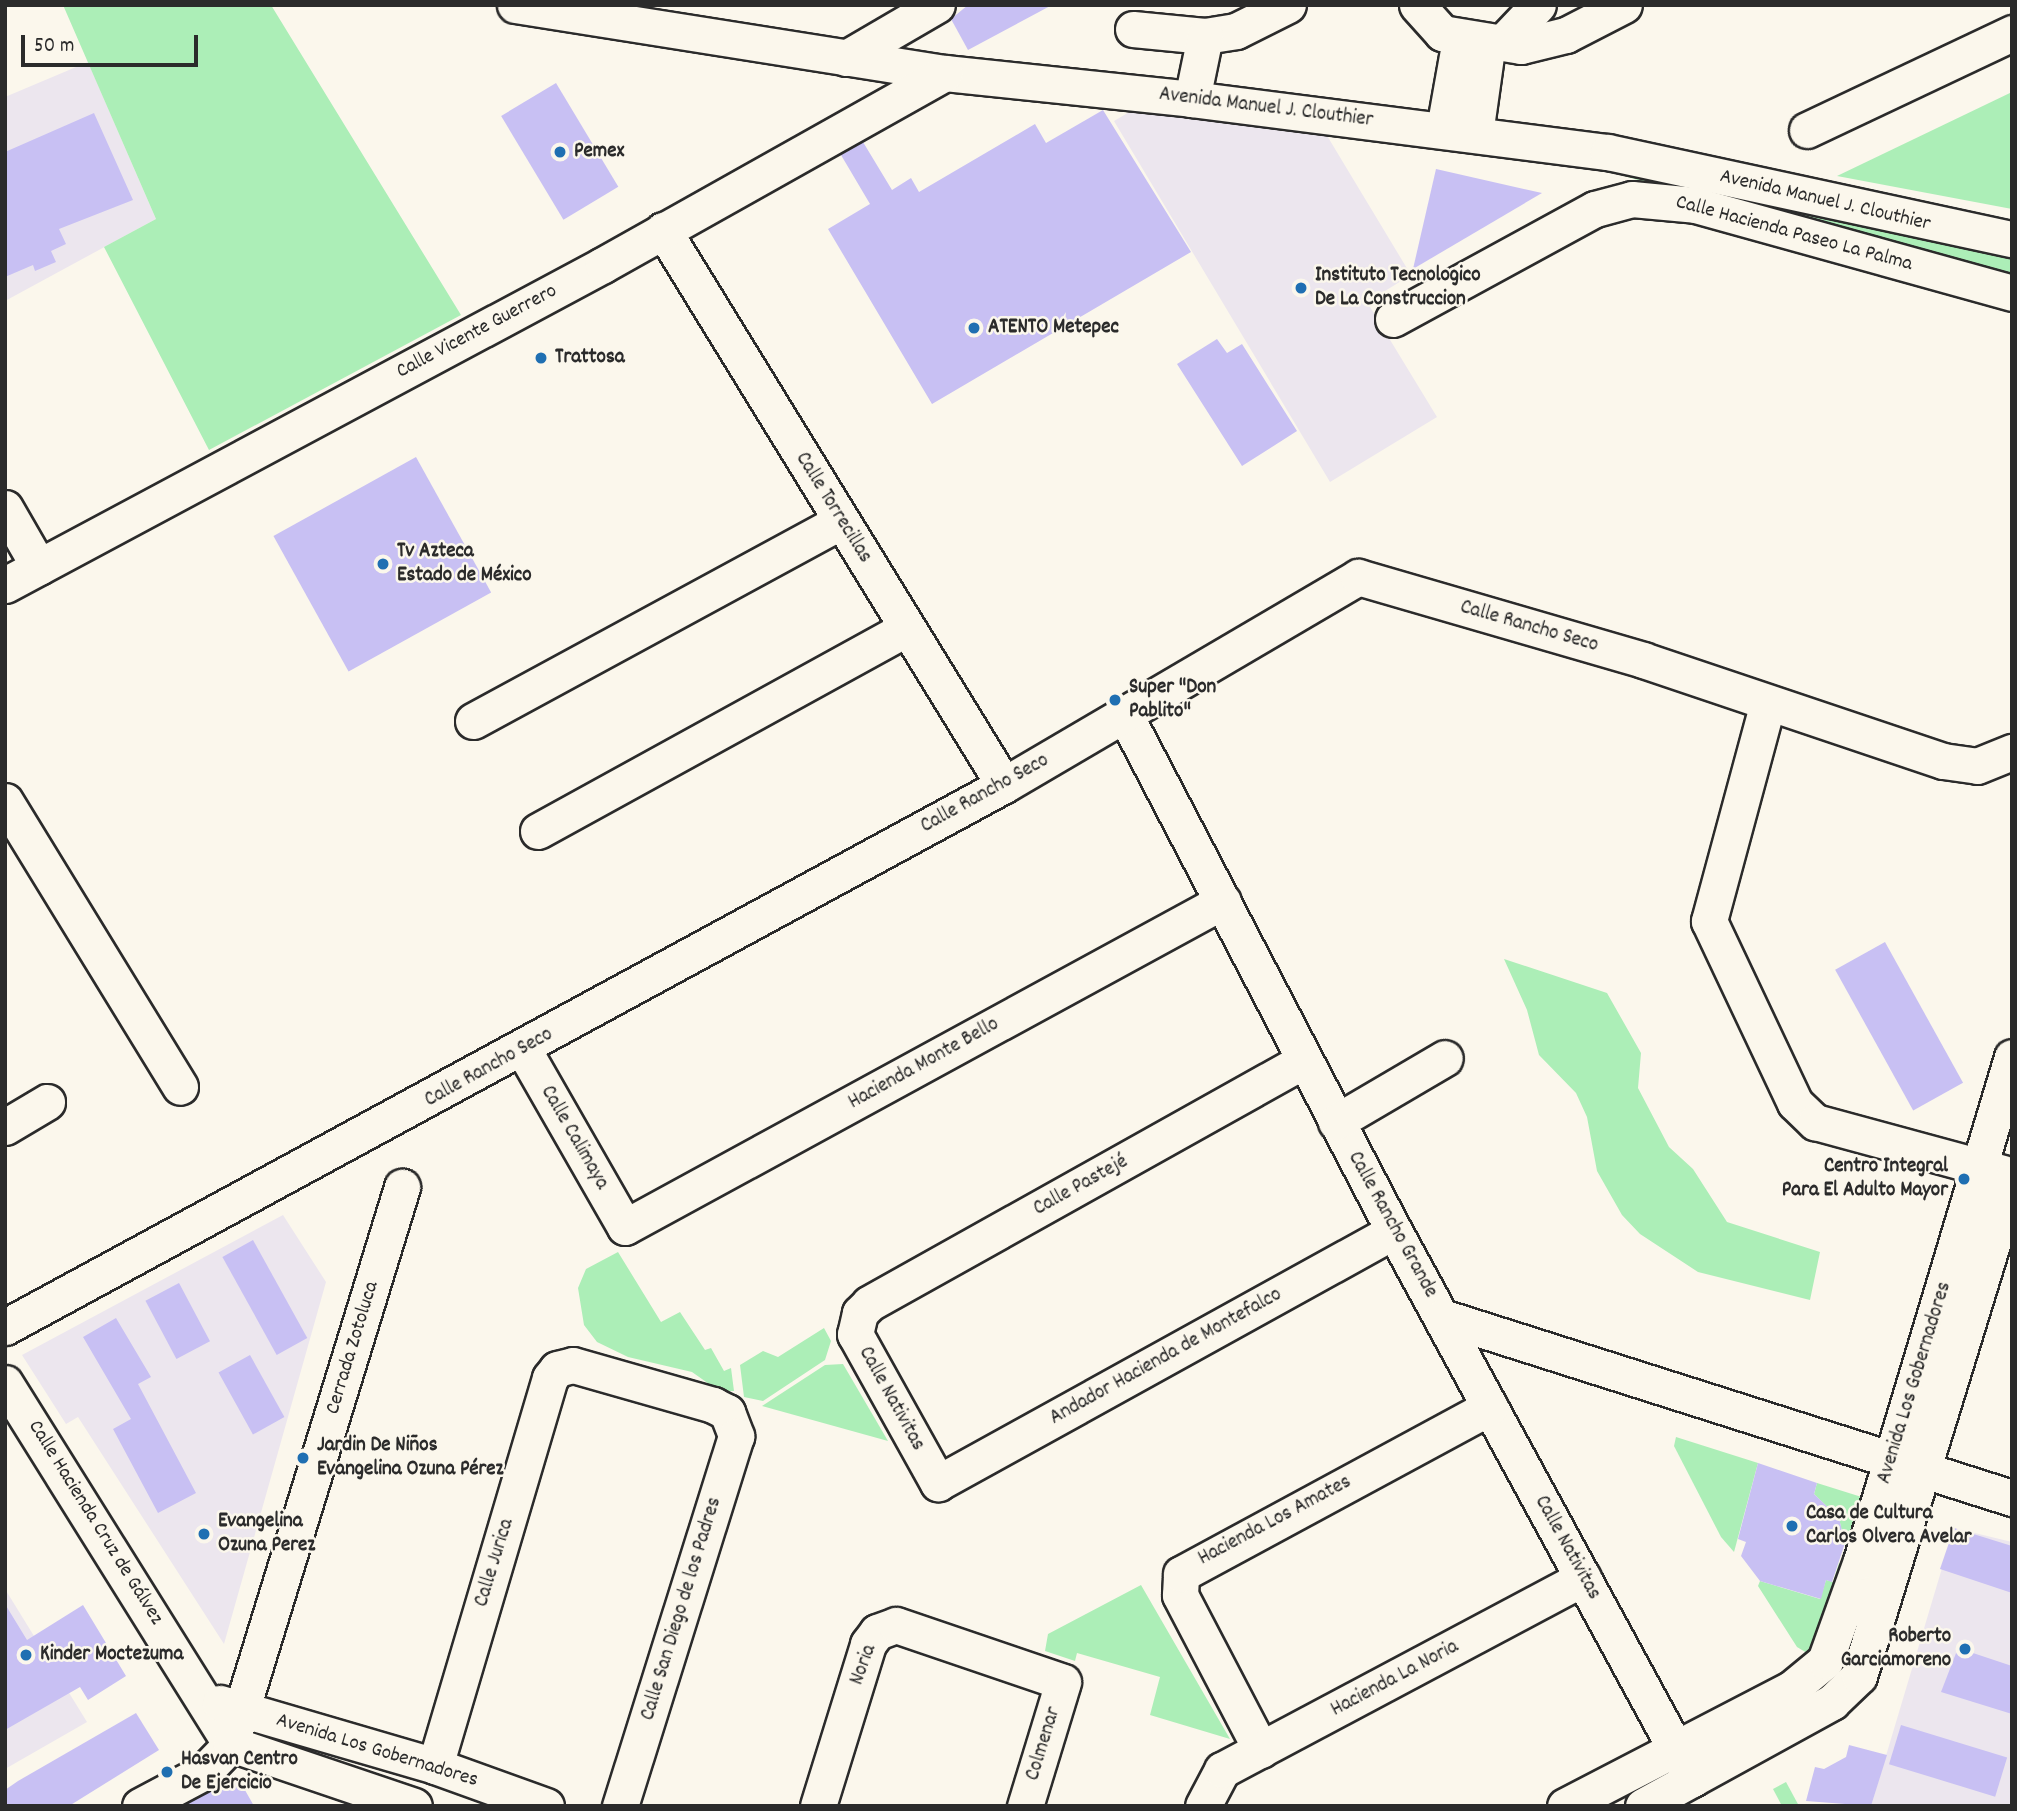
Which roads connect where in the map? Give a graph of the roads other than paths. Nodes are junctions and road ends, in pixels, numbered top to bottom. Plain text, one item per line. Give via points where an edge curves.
1 (515, 5) edge
2 (937, 5) edge
3 (1288, 5) edge
4 (1417, 5) edge
5 (1538, 5) edge
6 (1625, 5) edge
7 (1133, 29) dead end
8 (2012, 33) edge
9 (1205, 36) junction
10 (1483, 41) junction
11 (846, 58) junction
12 (945, 73) junction
13 (1192, 99) junction
14 (1807, 130) dead end
15 (1460, 132) junction
16 (663, 230) junction
17 (2012, 239) edge
18 (2012, 293) edge
19 (1393, 319) dead end
20 (5, 508) edge
21 (841, 521) junction
22 (39, 567) junction
23 (5, 585) edge
24 (907, 628) junction
25 (1767, 705) junction
26 (1125, 715) junction
27 (472, 722) dead end
28 (2011, 752) edge
29 (1004, 785) junction
30 (5, 801) edge
31 (538, 831) dead end
32 (1223, 901) junction
33 (523, 1049) junction
34 (2012, 1057) edge
35 (1445, 1058) dead end
36 (1303, 1061) junction
37 (180, 1087) dead end
38 (47, 1102) dead end
39 (1336, 1122) junction
40 (5, 1127) edge
41 (2001, 1173) edge
42 (402, 1187) dead end
43 (625, 1227) joint
44 (1394, 1231) junction
45 (860, 1313) joint
46 (1443, 1317) junction
47 (5, 1327) edge
48 (5, 1382) edge
49 (1490, 1407) junction
50 (727, 1412) joint
51 (1891, 1461) junction
52 (1923, 1473) junction
53 (938, 1483) joint
54 (2012, 1498) edge
55 (1583, 1578) junction
56 (1063, 1682) joint
57 (207, 1699) junction
58 (244, 1709) junction
59 (231, 1744) junction
60 (1675, 1748) junction
61 (1261, 1750) junction
62 (435, 1766) junction
63 (1692, 1779) junction
64 (355, 1798) edge
65 (140, 1806) edge
66 (414, 1806) edge
67 (545, 1806) edge
68 (620, 1806) edge
69 (818, 1806) edge
70 (1025, 1806) edge
71 (1203, 1806) edge
72 (1565, 1806) edge
73 (1643, 1806) edge

1 - 11 street, Avenida Manuel J. Clouthier
2 - 11 street
3 - 9 street via 1236,31
4 - 10 street via 1430,24
5 - 10 street
6 - 10 street via 1536,46
7 - 9 street
8 - 14 street
9 - 13 street
10 - 15 street
11 - 12 street, Avenida Manuel J. Clouthier
12 - 13 street, Avenida Manuel J. Clouthier
12 - 16 street, Calle Vicente Guerrero
13 - 15 street, Avenida Manuel J. Clouthier
15 - 17 street, Avenida Manuel J. Clouthier via 1608,152
16 - 21 street, Calle Torrecillas
16 - 22 street, Calle Vicente Guerrero
18 - 19 street, Calle Hacienda Paseo La Palma via 1695,205 1632,199 1595,209
20 - 22 street
21 - 24 street, Calle Torrecillas
21 - 27 street
22 - 23 street, Calle Vicente Guerrero
24 - 29 street, Calle Torrecillas
24 - 31 street
25 - 26 street, Calle Rancho Seco via 1643,660 1358,577
25 - 28 street, Calle Rancho Seco via 1963,765 1992,763
25 - 41 street via 1710,906 1709,921 1720,949 1804,1115 1853,1134
26 - 29 street, Calle Rancho Seco
26 - 32 street, Calle Rancho Grande
29 - 33 street, Calle Rancho Seco
30 - 37 street
32 - 36 street, Calle Rancho Grande
32 - 43 street, Hacienda Monte Bello
33 - 43 street, Calle Calimaya
33 - 47 street, Calle Rancho Seco
34 - 41 street, Avenida Los Gobernadores
35 - 39 street
36 - 39 street, Calle Rancho Grande
36 - 45 street, Calle Pastejé
38 - 40 street
39 - 44 street, Calle Rancho Grande
41 - 51 street, Avenida Los Gobernadores
41 - 52 street, Avenida Los Gobernadores
42 - 58 street, Cerrada Zotoluca
44 - 46 street, Calle Rancho Grande
44 - 53 street, Andador Hacienda de Montefalco
45 - 53 street, Calle Nativitas via 855,1334
46 - 49 street, Calle Nativitas
46 - 51 street, Calle Rancho Grande
48 - 57 street, Calle Hacienda Cruz de Gálvez
49 - 55 street, Calle Nativitas
49 - 61 street, Hacienda Los Amates via 1181,1574 1180,1595
50 - 62 street, Calle Jurica via 564,1365 550,1378
50 - 68 street, Calle San Diego de los Padres via 736,1436
51 - 52 street, Calle Rancho Grande
51 - 60 street, Avenida Los Gobernadores via 1825,1661 1809,1678
52 - 54 street, Calle Rancho Grande
52 - 63 street, Avenida Los Gobernadores via 1859,1676 1832,1702
55 - 60 street, Calle Nativitas
55 - 61 street, Hacienda La Noria
56 - 69 street, Noria via 895,1625 887,1627 868,1644
56 - 70 street, Colmenar
57 - 58 street
57 - 59 street, Calle Hacienda Cruz de Gálvez
58 - 59 street
58 - 62 street, Avenida Los Gobernadores
59 - 64 street, Avenida Los Gobernadores
59 - 65 street via 204,1772
60 - 63 street, Calle Nativitas
60 - 72 street, Avenida Los Gobernadores
61 - 71 street, Hacienda La Noria via 1222,1770
62 - 67 street, Avenida Los Gobernadores
63 - 73 street, Avenida Los Gobernadores
64 - 66 street, Avenida Los Gobernadores

